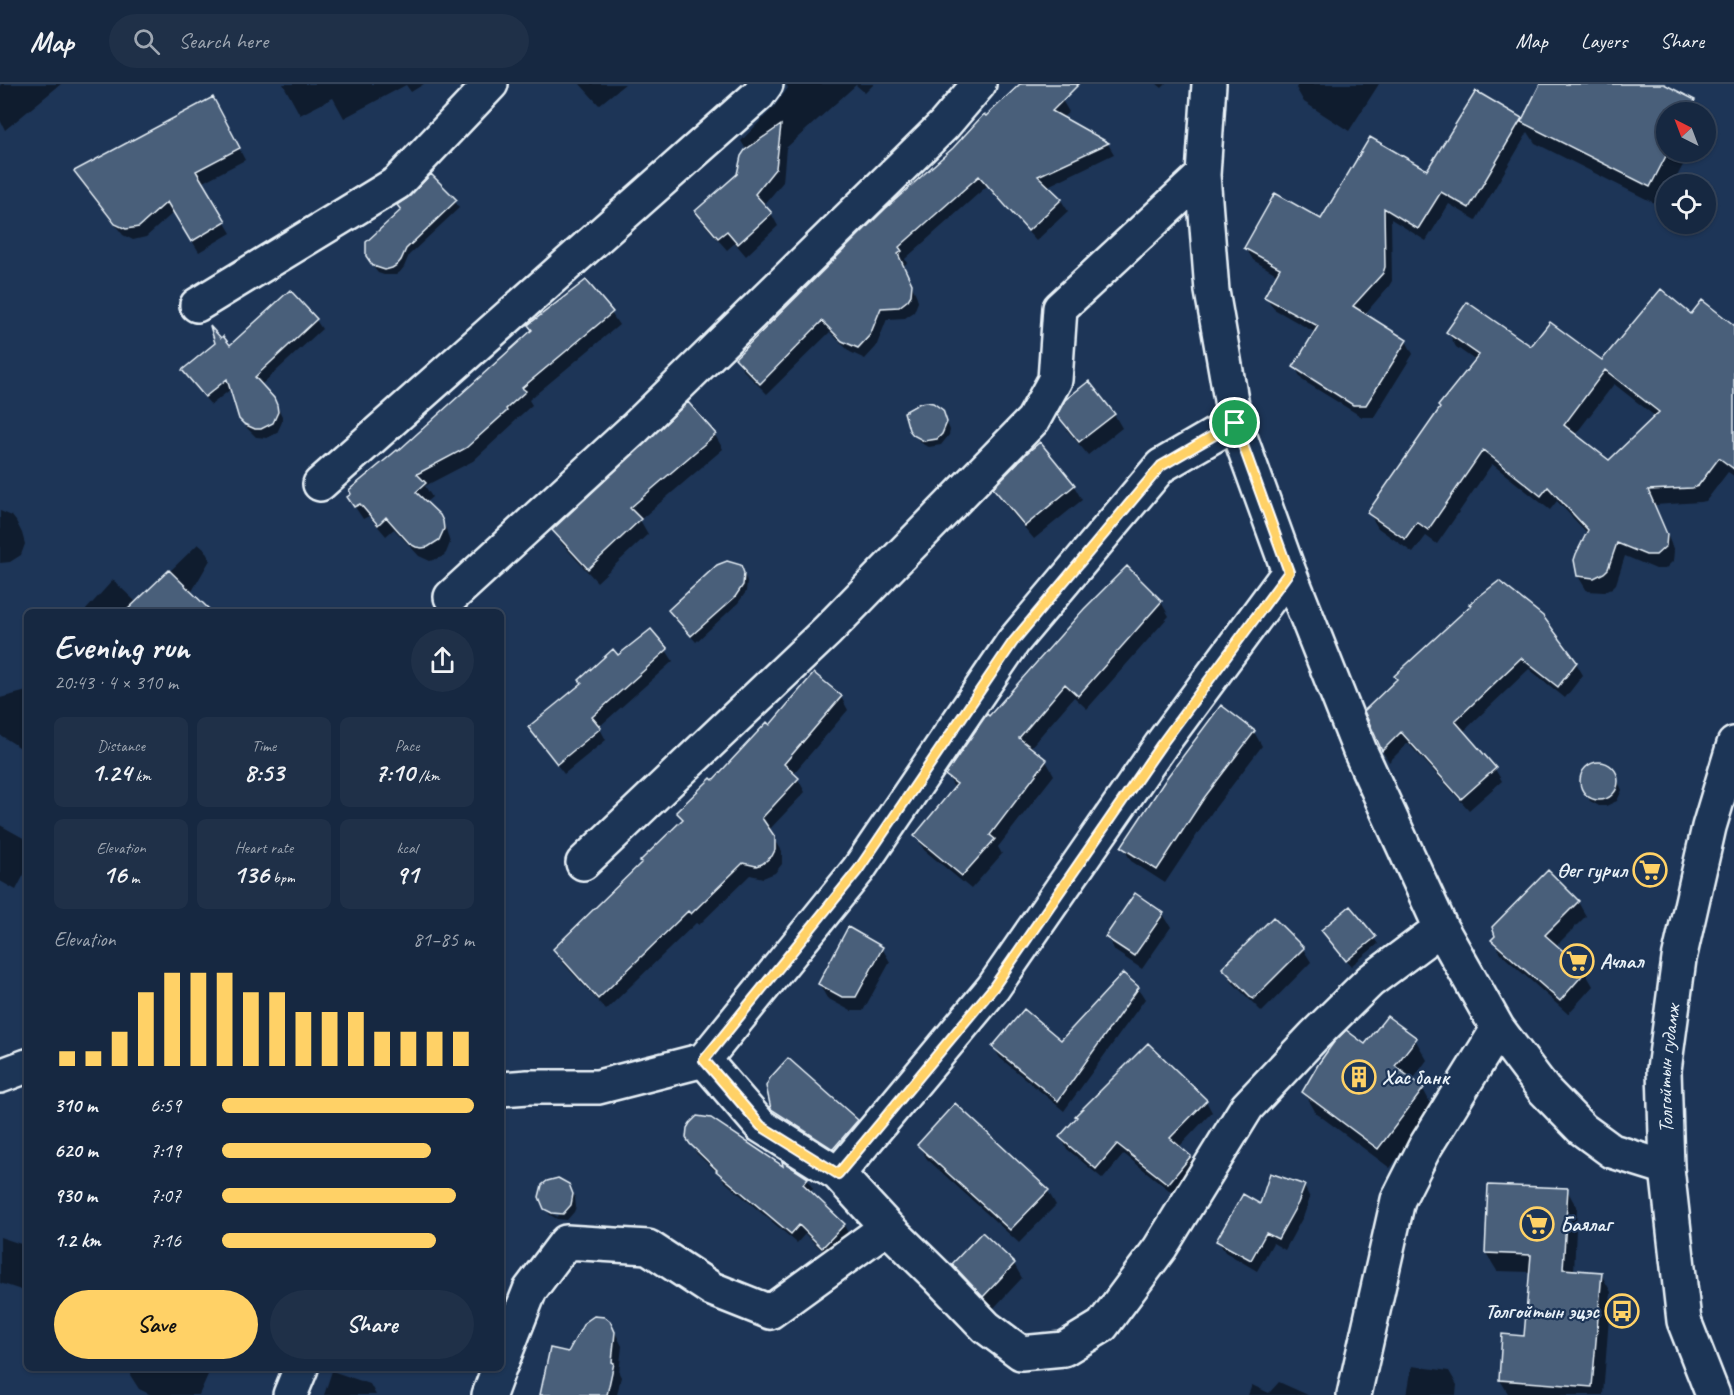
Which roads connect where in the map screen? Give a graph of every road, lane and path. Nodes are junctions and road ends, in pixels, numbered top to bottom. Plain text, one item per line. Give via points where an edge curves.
1 (491, 84) edge
2 (766, 84) edge
3 (980, 84) edge
4 (1209, 84) edge
5 (1203, 175) junction
6 (197, 305) dead end
7 (1235, 423) junction
8 (320, 484) dead end
9 (1289, 572) junction
10 (451, 597) dead end
11 (1734, 744) edge
12 (583, 863) dead end
13 (1441, 928) junction
14 (1498, 1029) junction
15 (704, 1060) junction
16 (24, 1067) edge
17 (0, 1076) edge
18 (504, 1089) edge
19 (1667, 1168) junction
20 (838, 1174) junction
21 (887, 1227) junction
22 (504, 1356) edge
23 (300, 1371) edge
24 (498, 1371) edge
25 (290, 1395) edge
26 (489, 1395) edge
27 (1354, 1395) edge
28 (1713, 1395) edge

1 - 6 street via 397,183
2 - 8 street
3 - 10 street via 944,125 635,428
4 - 5 street
5 - 7 street via 1212,291
5 - 12 street via 1060,308 1055,380 1033,420 827,631
7 - 9 street
7 - 15 street via 1161,466 1020,634 858,870
9 - 13 street via 1359,751
9 - 20 street via 1161,745 993,988
11 - 19 street, Толгойтын гудамж via 1709,828 1679,959 1664,1070
13 - 14 street
13 - 21 street via 1370,981 1247,1107 1160,1248 1102,1326 1064,1349 1021,1353 986,1327
14 - 19 street via 1544,1090 1582,1129 1612,1151
14 - 27 street via 1425,1147 1398,1200
15 - 18 street via 598,1087
15 - 20 street via 761,1126
16 - 17 street
19 - 28 street, Толгойтын гудамж via 1684,1321
20 - 21 street
21 - 22 street via 770,1312 712,1289 648,1247 566,1242 530,1290
23 - 25 street
24 - 26 street

